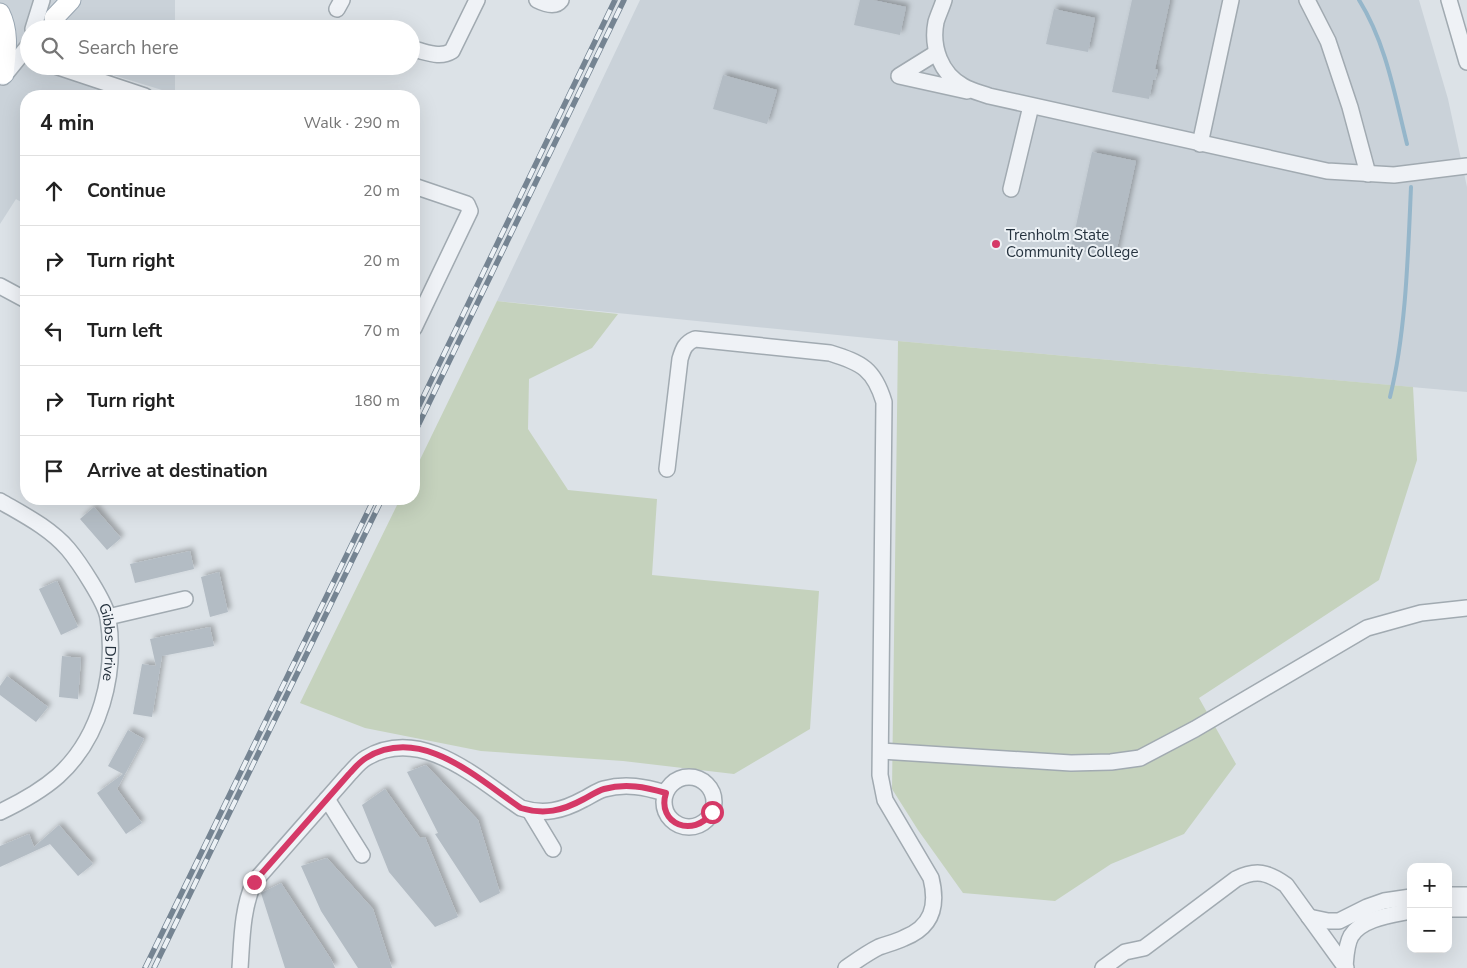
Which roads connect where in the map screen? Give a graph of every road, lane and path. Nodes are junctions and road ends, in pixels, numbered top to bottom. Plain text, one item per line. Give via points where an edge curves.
1 (42, 0) edge
2 (71, 0) edge
3 (477, 0) edge
4 (537, 0) edge
5 (561, 0) edge
6 (944, 0) edge
7 (1231, 0) edge
8 (1307, 0) edge
9 (1450, 0) edge
10 (0, 13) edge
11 (53, 15) edge
12 (36, 20) edge
13 (420, 51) edge
14 (936, 53) junction
15 (20, 56) edge
16 (1467, 62) edge
17 (82, 75) edge
18 (2, 77) edge
19 (127, 90) edge
20 (989, 96) junction
21 (1031, 106) junction
22 (1200, 144) junction
23 (1467, 166) edge
24 (1368, 174) junction
25 (420, 188) edge
26 (1011, 189) dead end
27 (0, 286) edge
28 (20, 297) edge
29 (420, 316) edge
30 (667, 469) dead end
31 (0, 502) edge
32 (185, 599) dead end
33 (1467, 608) edge
34 (108, 617) junction
35 (880, 751) junction
36 (666, 793) dead end
37 (326, 799) junction
38 (530, 811) junction
39 (0, 812) edge
40 (554, 849) dead end
41 (362, 855) dead end
42 (1452, 895) edge
43 (1467, 895) edge
44 (1407, 898) edge
45 (1452, 909) edge
46 (1467, 910) edge
47 (1407, 912) edge
48 (1309, 917) junction
49 (240, 968) edge
50 (846, 968) edge
51 (1103, 968) edge
52 (1346, 968) edge

1 - 12 street
2 - 11 main road
3 - 13 street via 452,51 439,55
4 - 5 street via 552,5
6 - 14 street via 936,23
7 - 22 street
8 - 24 street via 1328,41
9 - 16 street
10 - 18 main road via 7,44
14 - 20 street via 945,72 962,86
14 - 20 street via 899,76
15 - 18 street
17 - 19 street
20 - 21 street
21 - 22 street
21 - 26 street
22 - 24 street via 1327,171
23 - 24 street via 1394,175
25 - 29 street via 470,207
27 - 28 street
30 - 35 street via 680,359 688,342 696,340 830,353 855,362 872,374 880,386 884,402
31 - 34 street, Gibbs Drive via 41,525 68,549 93,586
32 - 34 street
33 - 35 street via 1422,613 1367,628 1140,758 1071,763
34 - 39 street, Gibbs Drive via 110,666 98,719 91,733 59,775 26,799
35 - 50 street via 885,800 931,878 934,906 919,931 880,947
36 - 38 street via 633,785 616,786 602,789 566,809
37 - 38 street via 365,758 395,748 416,748 436,753 455,763
37 - 41 street
37 - 49 street via 254,882 245,908
38 - 40 street
42 - 43 street
44 - 48 street via 1367,907 1339,921
45 - 46 street
47 - 52 street via 1378,919 1352,935
48 - 51 street via 1286,885 1263,873 1248,873 1144,948 1125,952
48 - 52 street

